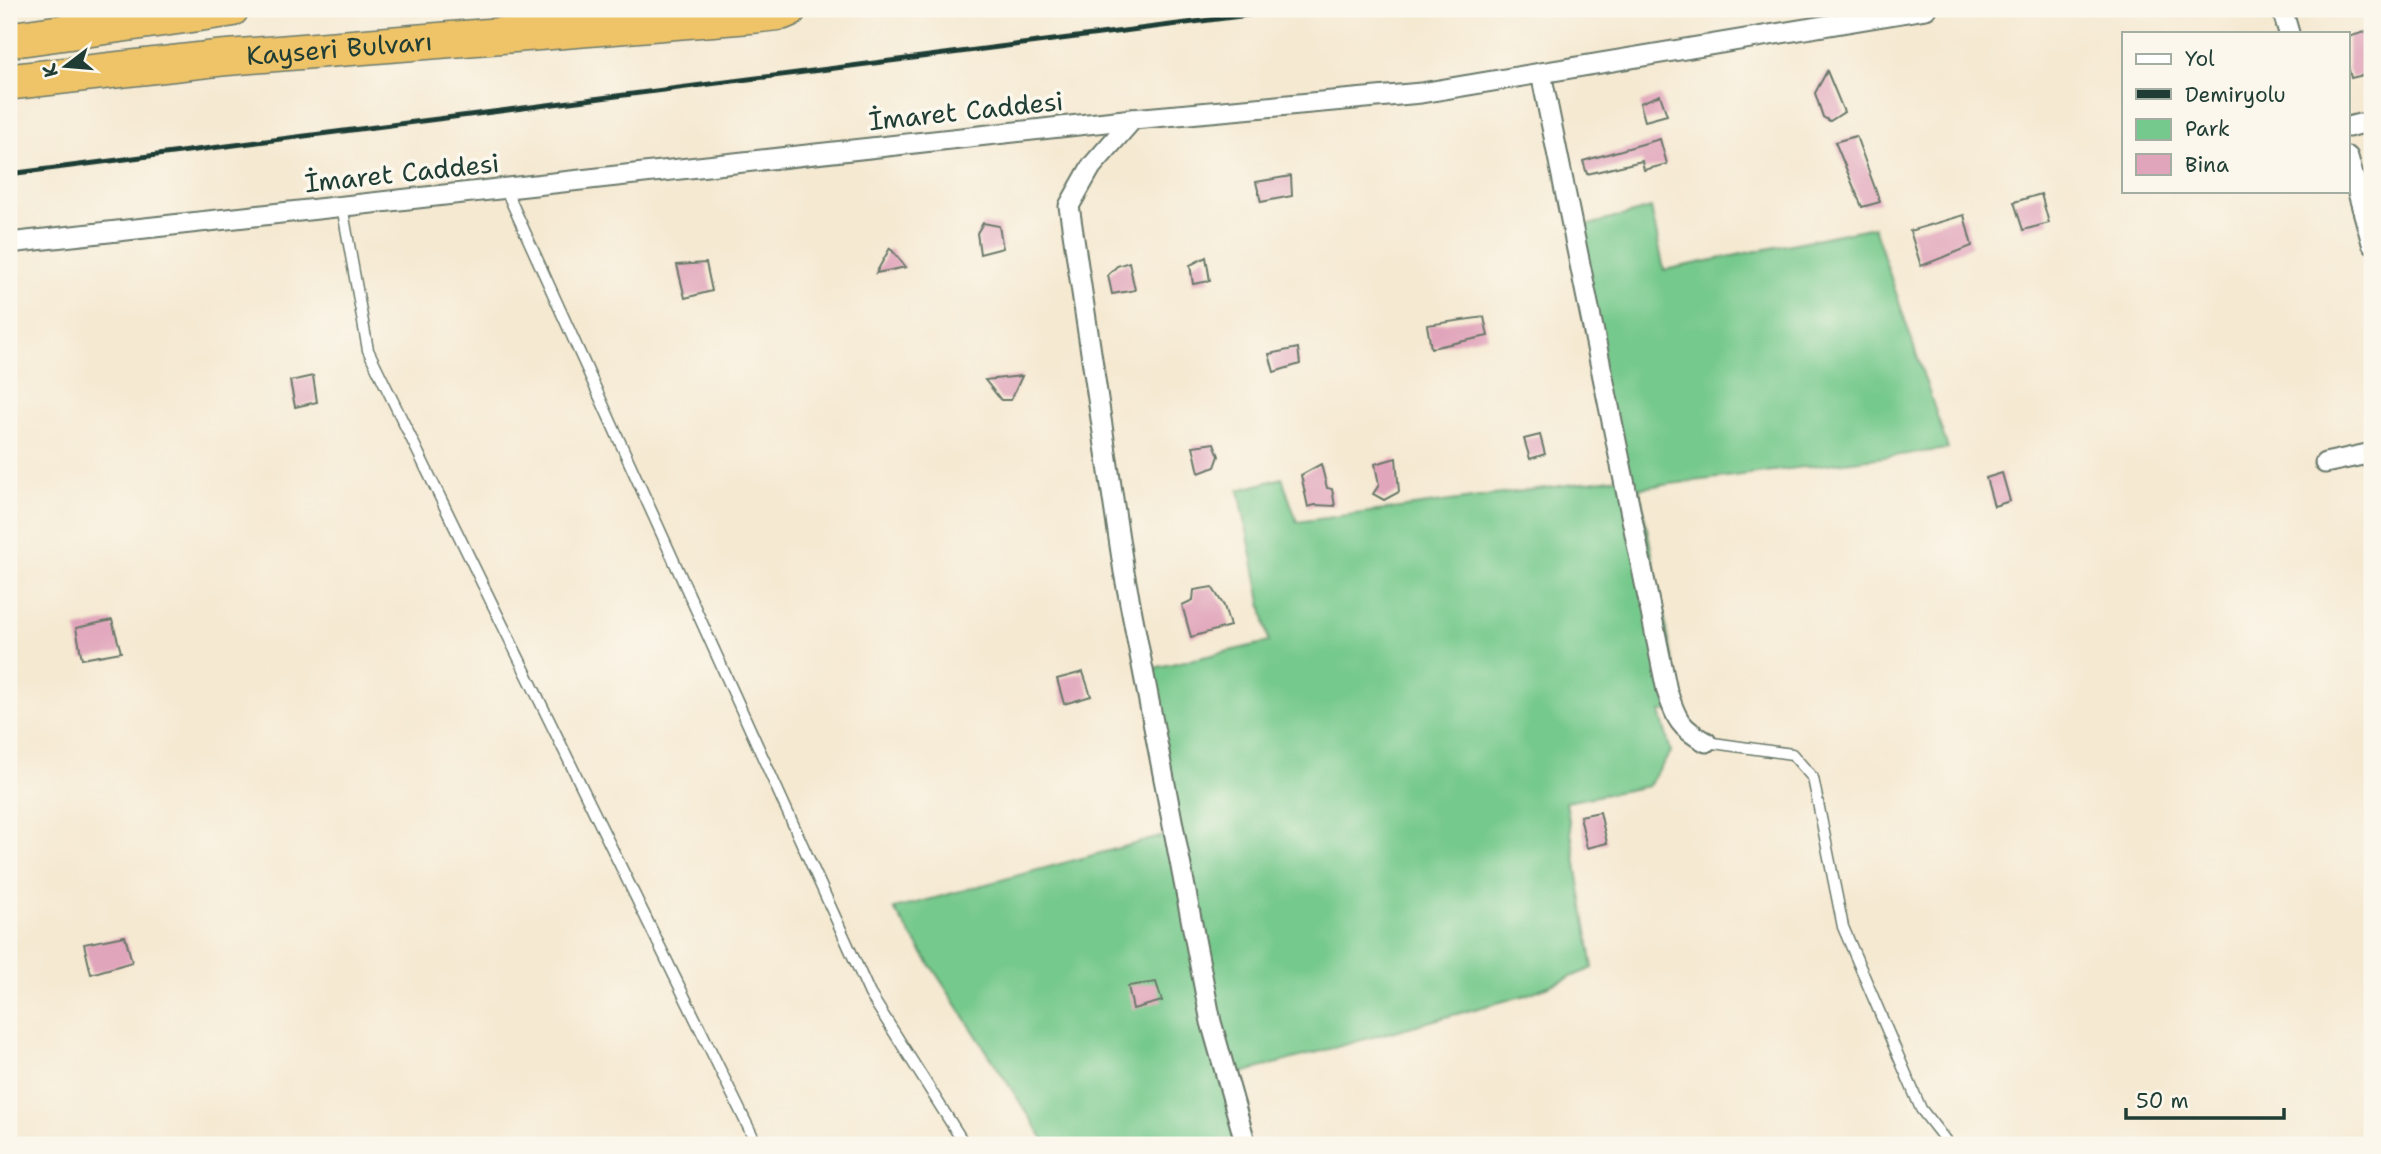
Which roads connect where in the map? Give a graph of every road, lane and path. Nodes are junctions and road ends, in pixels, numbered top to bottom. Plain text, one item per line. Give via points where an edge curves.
1 (231, 9) edge
2 (1926, 9) edge
3 (2282, 9) edge
4 (775, 11) edge
5 (2289, 32) edge
6 (9, 40) edge
7 (1541, 73) junction
8 (9, 82) edge
9 (1133, 119) junction
10 (2372, 121) edge
11 (2350, 126) edge
12 (2350, 164) edge
13 (505, 188) junction
14 (342, 206) junction
15 (9, 243) edge
16 (2372, 243) edge
17 (2372, 453) edge
18 (2325, 463) dead end
19 (1706, 742) joint
20 (757, 1145) edge
21 (965, 1145) edge
22 (1246, 1145) edge
23 (1949, 1145) edge

1 - 6 highway, Kayseri Bulvarı
2 - 7 street, İmaret Caddesi
3 - 5 street
4 - 8 highway, Kayseri Bulvarı via 221,58
7 - 9 street, İmaret Caddesi via 1421,93
7 - 19 street via 1667,691 1674,715 1686,731
9 - 13 street, İmaret Caddesi
9 - 22 street via 1091,167 1069,206 1126,585 1211,1022
10 - 11 street
12 - 16 street
13 - 14 street, İmaret Caddesi
13 - 21 lane via 870,994
14 - 15 street, İmaret Caddesi
14 - 20 lane via 368,350
17 - 18 street
19 - 23 lane via 1792,754 1813,778 1843,927 1921,1109

